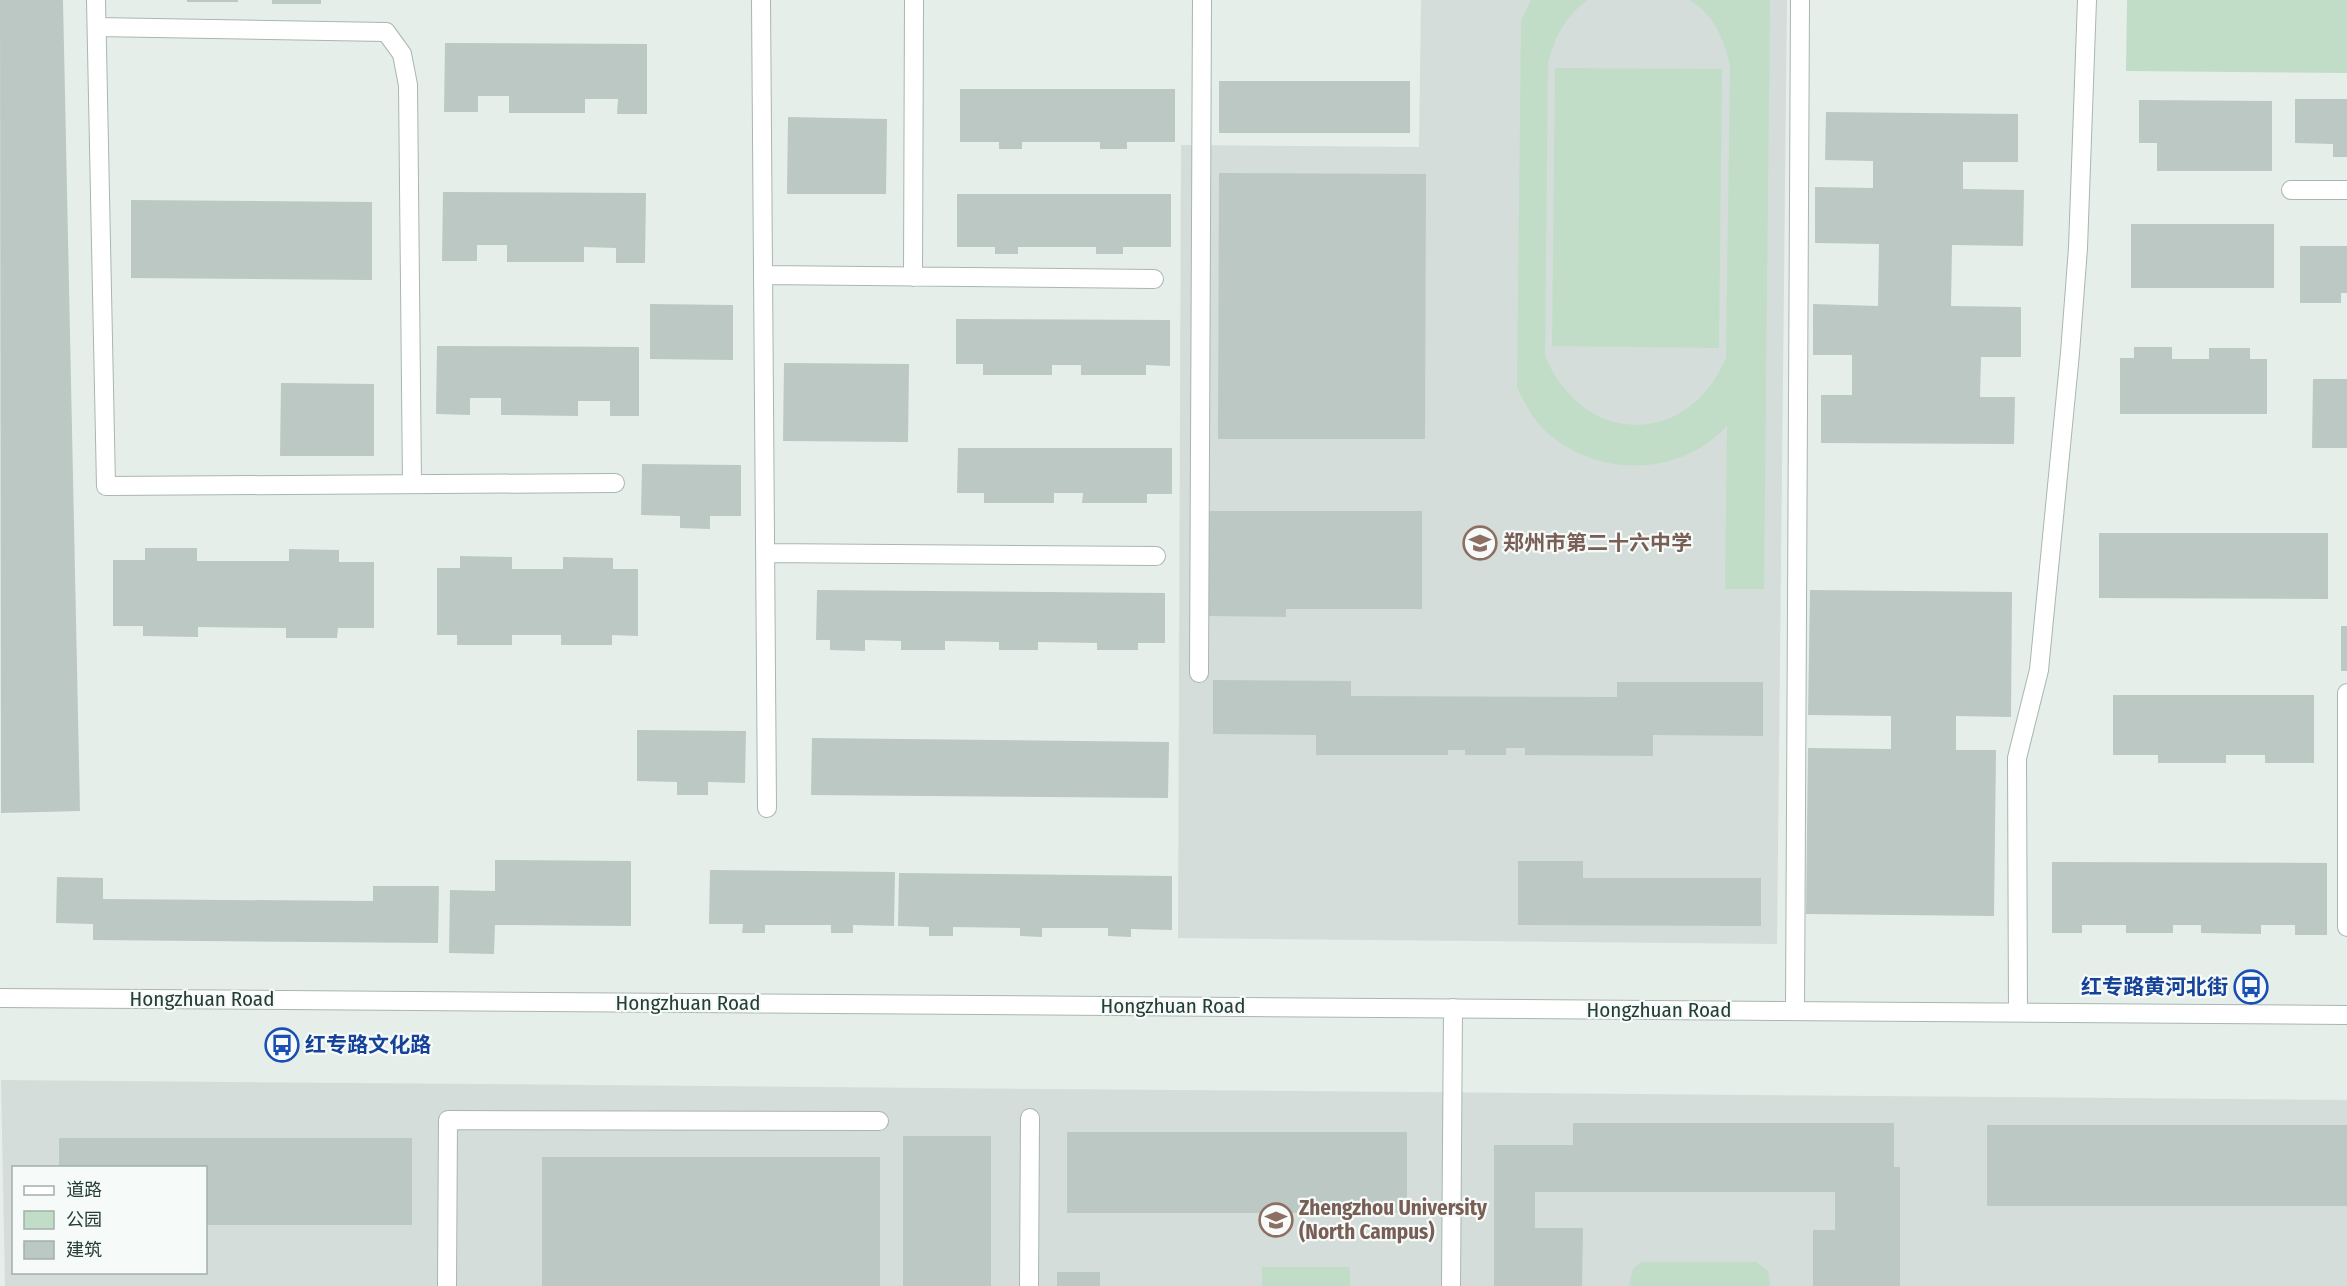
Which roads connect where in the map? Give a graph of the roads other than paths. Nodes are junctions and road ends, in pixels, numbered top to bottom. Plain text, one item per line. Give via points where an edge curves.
1 (96, 0) edge
2 (760, 0) edge
3 (914, 0) edge
4 (1202, 0) edge
5 (1800, 0) edge
6 (2087, 0) edge
7 (97, 27) junction
8 (2291, 190) dead end
9 (2347, 190) edge
10 (763, 275) junction
11 (913, 277) junction
12 (1154, 279) dead end
13 (615, 483) dead end
14 (412, 484) junction
15 (765, 553) junction
16 (1156, 556) dead end
17 (1199, 673) dead end
18 (2347, 693) edge
19 (768, 808) dead end
20 (2347, 927) edge
21 (0, 998) edge
22 (1453, 1008) junction
23 (1795, 1011) junction
24 (2018, 1012) junction
25 (2347, 1015) edge
26 (1030, 1118) dead end
27 (879, 1121) dead end
28 (447, 1286) edge
29 (1029, 1286) edge
30 (1451, 1286) edge

1 - 7 street
2 - 10 street
3 - 11 street
4 - 17 street
5 - 23 street
6 - 24 street via 2070,353 2039,669 2017,758
7 - 14 street via 386,32 402,54 408,85
7 - 14 street via 106,486
8 - 9 street
10 - 11 street
10 - 15 street
11 - 12 street
13 - 14 street
15 - 16 street
15 - 19 street
18 - 20 street
21 - 22 street, Hongzhuan Road
22 - 23 street, Hongzhuan Road
22 - 30 street
23 - 24 street, Hongzhuan Road
24 - 25 street, Hongzhuan Road
26 - 29 street
27 - 28 street via 448,1120

